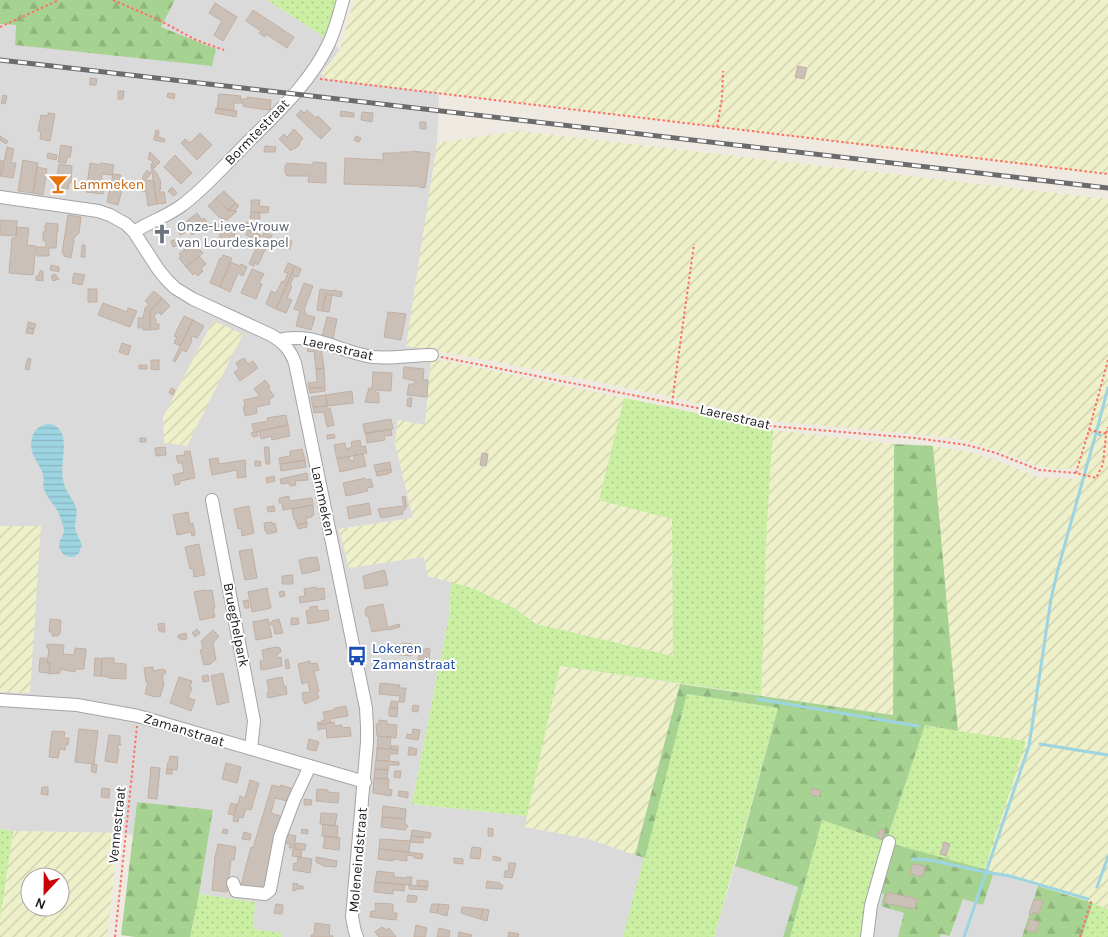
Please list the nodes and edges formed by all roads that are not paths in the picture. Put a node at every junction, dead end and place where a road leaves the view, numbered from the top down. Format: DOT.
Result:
graph roads {
  1 [pos="343,0"];
  2 [pos="0,197"];
  3 [pos="134,232"];
  4 [pos="279,340"];
  5 [pos="432,355"];
  6 [pos="212,500"];
  7 [pos="0,700"];
  8 [pos="251,749"];
  9 [pos="310,766"];
  10 [pos="364,782"];
  11 [pos="889,842"];
  12 [pos="233,884"];
  13 [pos="358,937"];
  14 [pos="867,937"];
  1 -- 3 [label="street, Bormtestraat"];
  2 -- 3 [label="street, Lammeken"];
  3 -- 4 [label="street, Lammeken"];
  4 -- 5 [label="street, Laerestraat"];
  4 -- 10 [label="street, Lammeken"];
  6 -- 8 [label="street, Brueghelpark"];
  7 -- 8 [label="street, Zamanstraat"];
  8 -- 9 [label="street, Zamanstraat"];
  9 -- 10 [label="street, Zamanstraat"];
  9 -- 12 [label="street"];
  10 -- 13 [label="street, Moleneindstraat"];
  11 -- 14 [label="street"];
}
